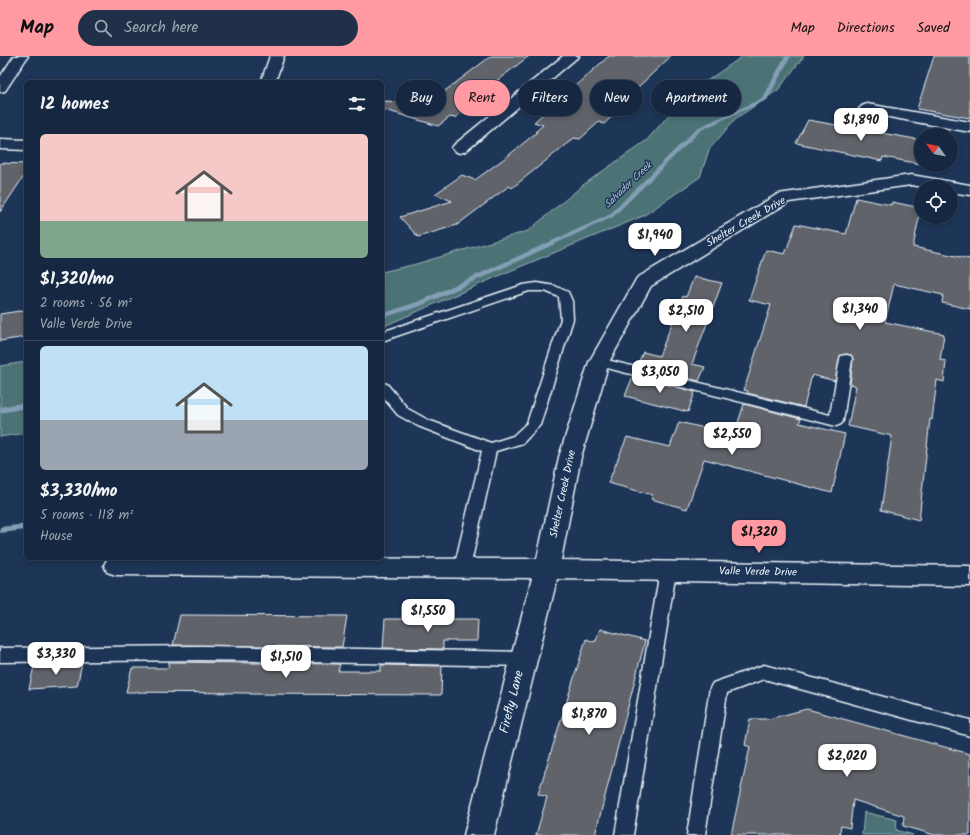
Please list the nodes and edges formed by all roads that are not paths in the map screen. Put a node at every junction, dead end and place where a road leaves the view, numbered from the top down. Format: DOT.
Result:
graph roads {
  1 [pos="21,56"];
  2 [pos="277,56"];
  3 [pos="572,56"];
  4 [pos="269,80"];
  5 [pos="0,88"];
  6 [pos="867,109"];
  7 [pos="970,128"];
  8 [pos="0,144"];
  9 [pos="24,145"];
  10 [pos="460,148"];
  11 [pos="970,190"];
  12 [pos="384,336"];
  13 [pos="846,359"];
  14 [pos="599,362"];
  15 [pos="384,389"];
  16 [pos="490,448"];
  17 [pos="189,562"];
  18 [pos="116,565"];
  19 [pos="462,568"];
  20 [pos="547,569"];
  21 [pos="668,571"];
  22 [pos="970,576"];
  23 [pos="0,655"];
  24 [pos="523,659"];
  25 [pos="970,728"];
  26 [pos="479,835"];
  27 [pos="624,835"];
  28 [pos="696,835"];
  1 -- 5 [label="street"];
  2 -- 4 [label="street"];
  3 -- 10 [label="street"];
  6 -- 7 [label="street"];
  8 -- 9 [label="street"];
  11 -- 14 [label="street, Shelter Creek Drive"];
  12 -- 16 [label="lane"];
  13 -- 14 [label="lane"];
  14 -- 20 [label="street, Shelter Creek Drive"];
  15 -- 16 [label="lane"];
  16 -- 19 [label="lane"];
  17 -- 18 [label="street, Valle Verde Drive"];
  17 -- 19 [label="street, Valle Verde Drive"];
  19 -- 20 [label="street, Valle Verde Drive"];
  20 -- 21 [label="street, Valle Verde Drive"];
  20 -- 24 [label="street, Firefly Lane"];
  21 -- 22 [label="street, Valle Verde Drive"];
  21 -- 27 [label="lane"];
  23 -- 24 [label="lane"];
  24 -- 26 [label="street, Firefly Lane"];
  25 -- 28 [label="lane"];
}
